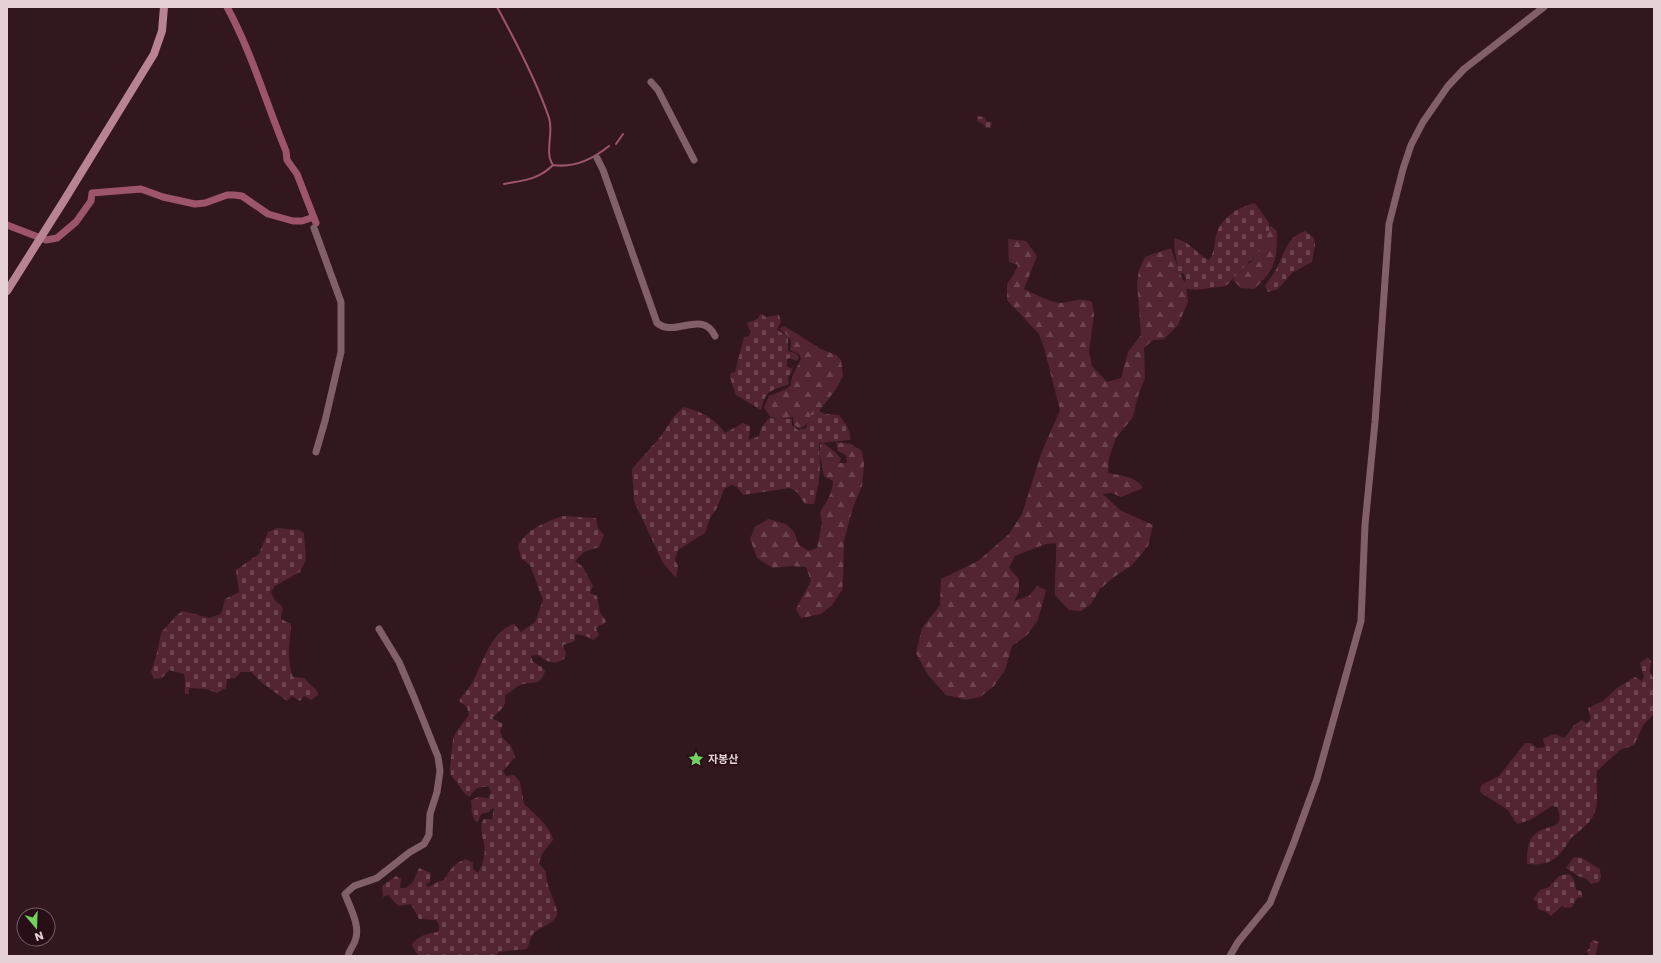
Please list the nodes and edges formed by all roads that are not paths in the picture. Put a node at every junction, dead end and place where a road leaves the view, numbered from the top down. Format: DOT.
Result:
graph roads {
  1 [pos="164,7"];
  2 [pos="1544,7"];
  3 [pos="651,82"];
  4 [pos="597,158"];
  5 [pos="694,160"];
  6 [pos="314,228"];
  7 [pos="7,291"];
  8 [pos="715,336"];
  9 [pos="316,452"];
  10 [pos="379,629"];
  11 [pos="348,956"];
  12 [pos="1230,956"];
  1 -- 7 [label="main road"];
  2 -- 12 [label="street"];
  3 -- 5 [label="street"];
  4 -- 8 [label="street"];
  6 -- 9 [label="street"];
  10 -- 11 [label="street"];
}
